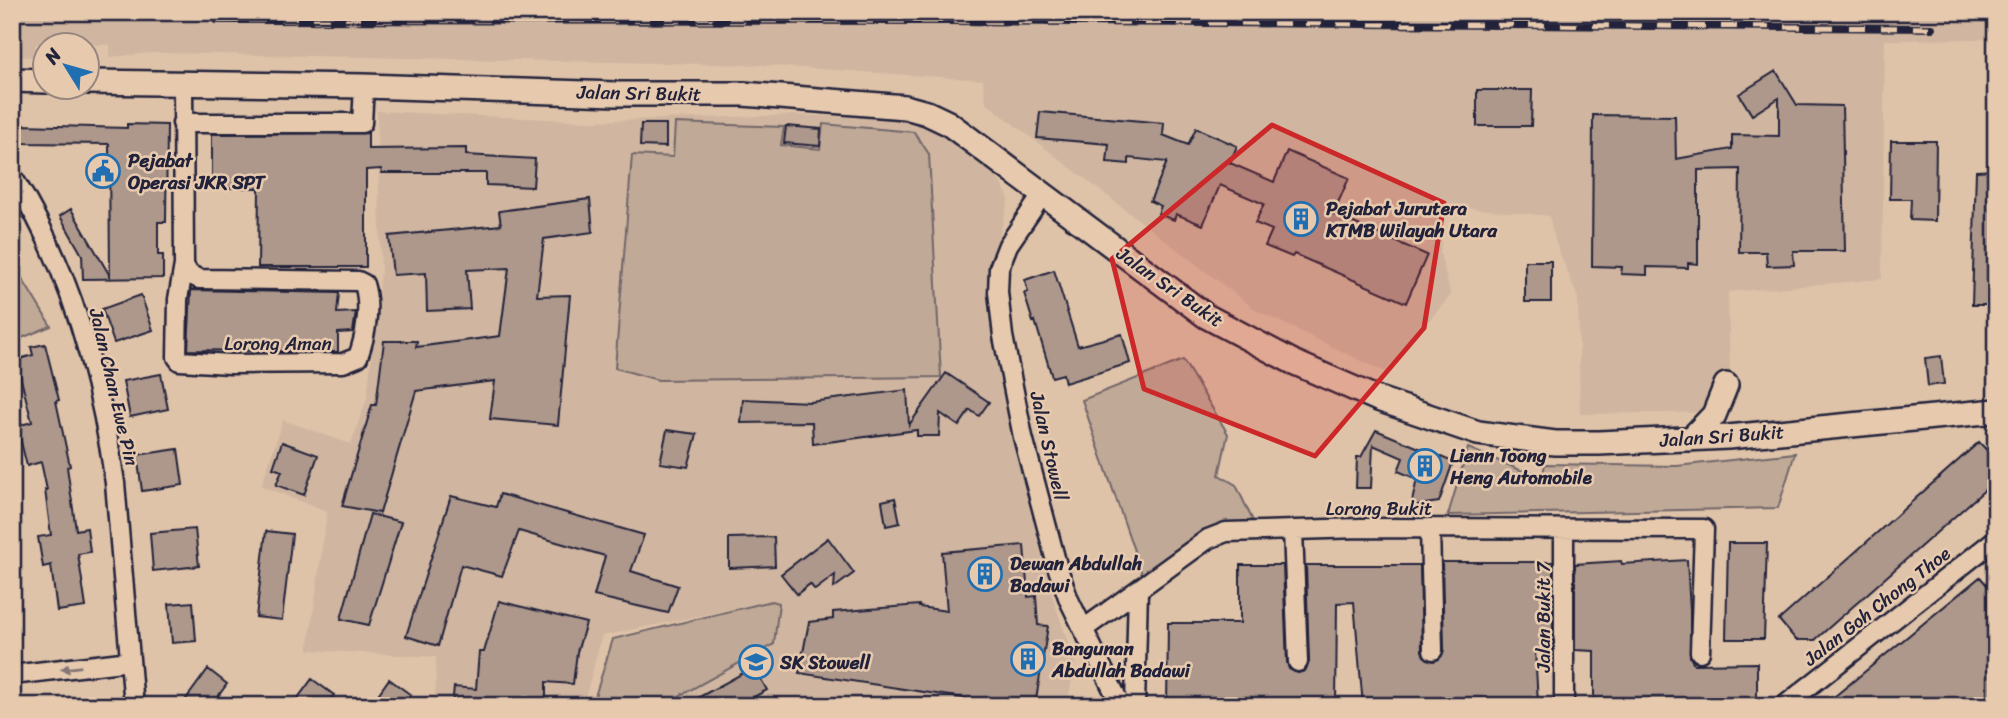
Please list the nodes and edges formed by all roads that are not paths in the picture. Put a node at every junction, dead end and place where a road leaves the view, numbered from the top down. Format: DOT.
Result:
graph roads {
  1 [pos="12,80"];
  2 [pos="32,81"];
  3 [pos="102,82"];
  4 [pos="183,84"];
  5 [pos="364,86"];
  6 [pos="182,123"];
  7 [pos="12,176"];
  8 [pos="1043,194"];
  9 [pos="184,265"];
  10 [pos="1726,385"];
  11 [pos="1996,411"];
  12 [pos="1691,439"];
  13 [pos="1430,528"];
  14 [pos="1564,529"];
  15 [pos="1293,530"];
  16 [pos="1996,539"];
  17 [pos="1138,590"];
  18 [pos="1085,628"];
  19 [pos="1433,650"];
  20 [pos="1700,652"];
  21 [pos="130,661"];
  22 [pos="1298,663"];
  23 [pos="12,675"];
  24 [pos="134,706"];
  25 [pos="1121,706"];
  26 [pos="1135,706"];
  27 [pos="1564,706"];
  28 [pos="1784,706"];
  1 -- 2 [label="street"];
  3 -- 4 [label="street, Jalan Sri Bukit"];
  4 -- 5 [label="street, Jalan Sri Bukit"];
  4 -- 6 [label="street"];
  5 -- 6 [label="street"];
  5 -- 8 [label="street, Jalan Sri Bukit"];
  6 -- 9 [label="street"];
  7 -- 21 [label="street, Jalan Chan Ewe Pin"];
  8 -- 12 [label="street, Jalan Sri Bukit"];
  8 -- 18 [label="street, Jalan Stowell"];
  9 -- 9 [label="street, Lorong Aman"];
  10 -- 12 [label="street"];
  11 -- 12 [label="street, Jalan Sri Bukit"];
  13 -- 14 [label="street, Lorong Bukit"];
  13 -- 15 [label="street, Lorong Bukit"];
  13 -- 19 [label="street"];
  14 -- 20 [label="street, Lorong Bukit"];
  14 -- 27 [label="street, Jalan Bukit 7"];
  15 -- 17 [label="street, Lorong Bukit"];
  15 -- 22 [label="street"];
  16 -- 28 [label="street, Jalan Goh Chong Thoe"];
  17 -- 18 [label="street, Lorong Bukit"];
  17 -- 26 [label="street"];
  18 -- 25 [label="street, Jalan Stowell"];
  21 -- 23 [label="street, one-way"];
  21 -- 24 [label="street, Jalan Chan Ewe Pin"];
}
